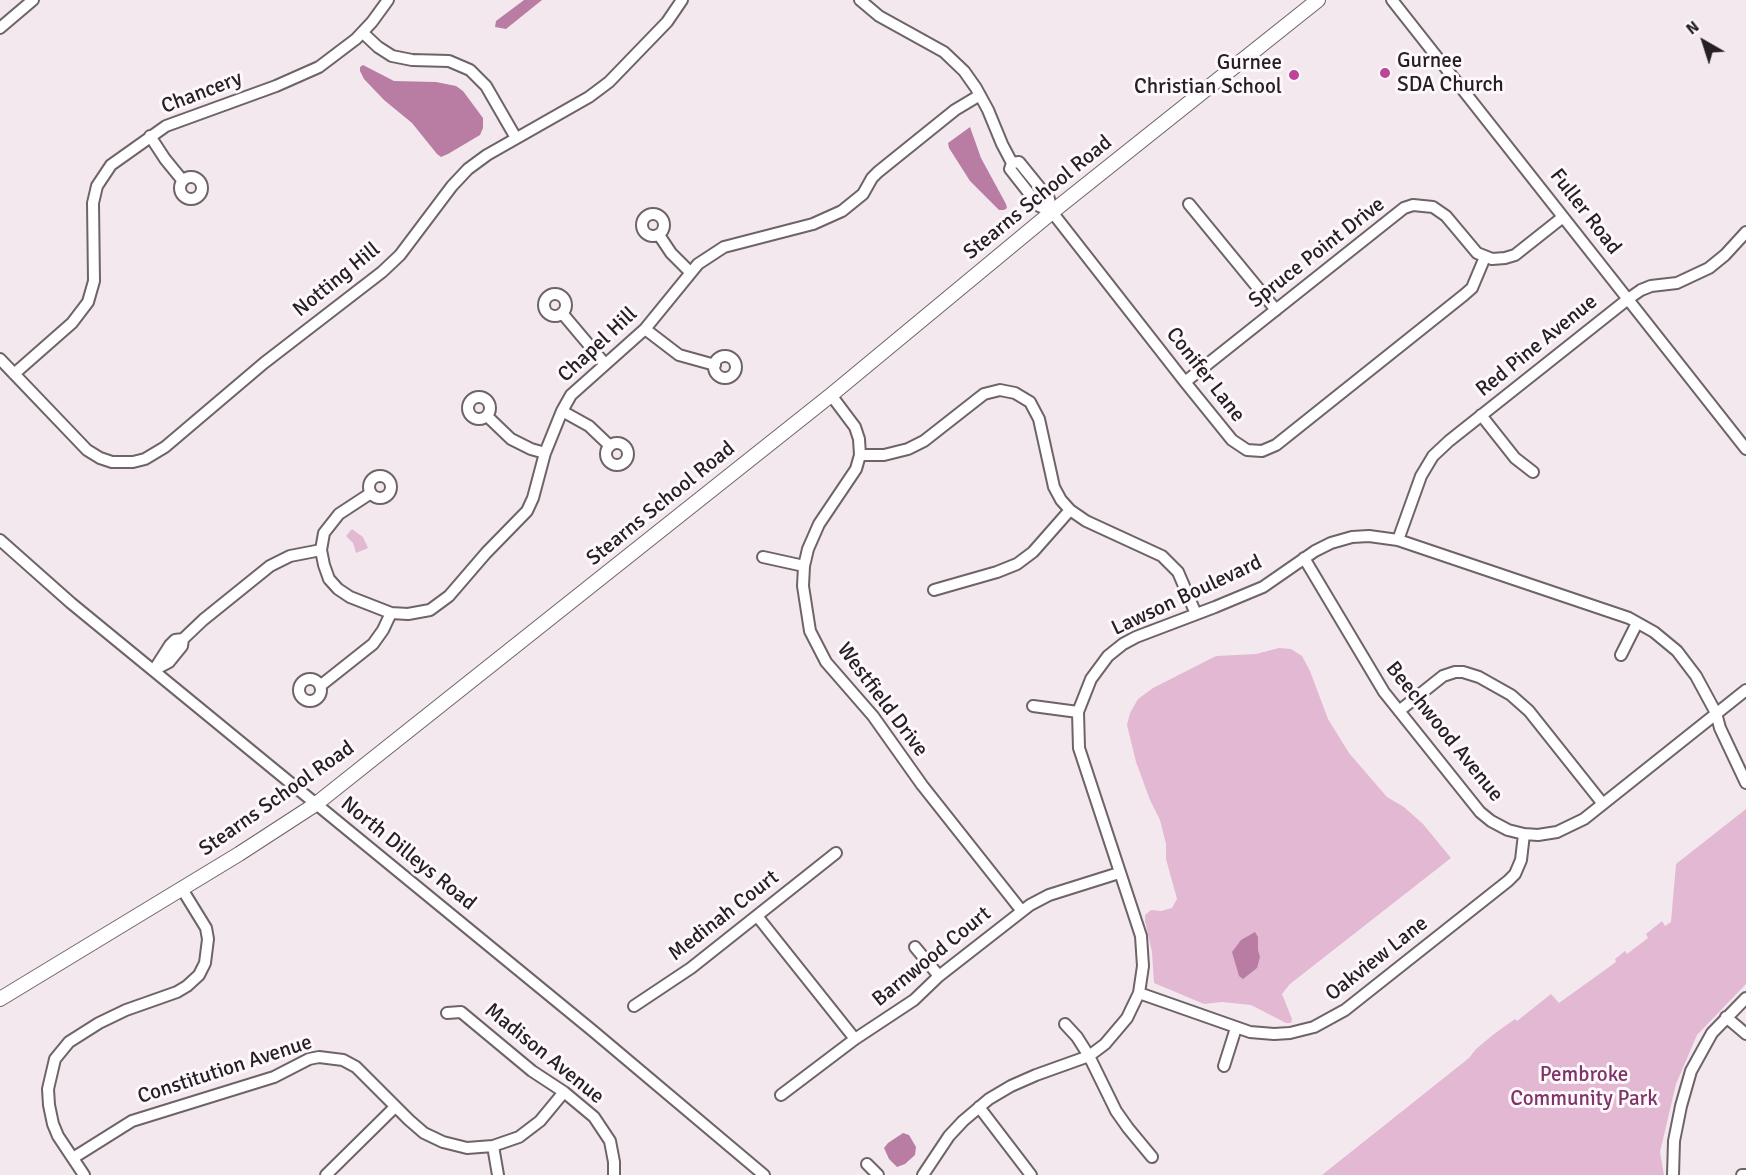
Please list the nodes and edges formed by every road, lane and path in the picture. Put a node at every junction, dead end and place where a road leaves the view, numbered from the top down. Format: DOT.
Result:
graph roads {
  1 [pos="33,0"];
  2 [pos="388,0"];
  3 [pos="682,0"];
  4 [pos="860,0"];
  5 [pos="1318,0"];
  6 [pos="1392,0"];
  7 [pos="0,28"];
  8 [pos="363,33"];
  9 [pos="980,95"];
  10 [pos="150,136"];
  11 [pos="516,138"];
  12 [pos="183,181"];
  13 [pos="1189,204"];
  14 [pos="1052,212"];
  15 [pos="1563,217"];
  16 [pos="1746,232"];
  17 [pos="659,235"];
  18 [pos="1485,257"];
  19 [pos="690,272"];
  20 [pos="1628,299"];
  21 [pos="1276,310"];
  22 [pos="562,313"];
  23 [pos="645,330"];
  24 [pos="0,359"];
  25 [pos="605,364"];
  26 [pos="715,365"];
  27 [pos="14,374"];
  28 [pos="1185,382"];
  29 [pos="831,395"];
  30 [pos="562,411"];
  31 [pos="487,416"];
  32 [pos="1481,416"];
  33 [pos="610,446"];
  34 [pos="1746,449"];
  35 [pos="544,453"];
  36 [pos="860,455"];
  37 [pos="1533,472"];
  38 [pos="371,493"];
  39 [pos="1070,510"];
  40 [pos="0,540"];
  41 [pos="1398,540"];
  42 [pos="321,550"];
  43 [pos="763,557"];
  44 [pos="1304,558"];
  45 [pos="804,566"];
  46 [pos="934,590"];
  47 [pos="391,613"];
  48 [pos="1196,614"];
  49 [pos="1637,623"];
  50 [pos="1621,655"];
  51 [pos="154,670"];
  52 [pos="320,686"];
  53 [pos="1746,690"];
  54 [pos="1033,706"];
  55 [pos="1399,711"];
  56 [pos="1078,712"];
  57 [pos="1716,713"];
  58 [pos="1746,783"];
  59 [pos="316,804"];
  60 [pos="1603,804"];
  61 [pos="1524,834"];
  62 [pos="836,853"];
  63 [pos="1119,873"];
  64 [pos="182,889"];
  65 [pos="1021,910"];
  66 [pos="757,916"];
  67 [pos="915,947"];
  68 [pos="939,976"];
  69 [pos="1139,993"];
  70 [pos="1746,998"];
  71 [pos="0,999"];
  72 [pos="634,1006"];
  73 [pos="447,1013"];
  74 [pos="1726,1017"];
  75 [pos="1065,1024"];
  76 [pos="1236,1028"];
  77 [pos="1746,1034"];
  78 [pos="855,1039"];
  79 [pos="1089,1056"];
  80 [pos="1224,1066"];
  81 [pos="564,1092"];
  82 [pos="781,1095"];
  83 [pos="396,1107"];
  84 [pos="979,1107"];
  85 [pos="493,1146"];
  86 [pos="1152,1157"];
  87 [pos="73,1158"];
  88 [pos="867,1164"];
  89 [pos="84,1175"];
  90 [pos="326,1175"];
  91 [pos="498,1175"];
  92 [pos="614,1175"];
  93 [pos="764,1175"];
  94 [pos="878,1175"];
  95 [pos="923,1175"];
  96 [pos="1031,1175"];
  97 [pos="1673,1175"];
  1 -- 7 [label="street"];
  2 -- 8 [label="street, Chancery"];
  3 -- 11 [label="street, Notting Hill"];
  4 -- 9 [label="street"];
  5 -- 14 [label="main road, Stearns School Road"];
  6 -- 15 [label="street, Fuller Road"];
  8 -- 10 [label="street, Chancery"];
  8 -- 11 [label="street"];
  9 -- 14 [label="street"];
  9 -- 19 [label="street, Chapel Hill"];
  10 -- 12 [label="street"];
  10 -- 27 [label="street, Chancery"];
  11 -- 27 [label="street, Notting Hill"];
  13 -- 21 [label="street"];
  14 -- 28 [label="street, Conifer Lane"];
  14 -- 29 [label="main road, Stearns School Road"];
  15 -- 18 [label="street"];
  15 -- 20 [label="street, Fuller Road"];
  16 -- 20 [label="street, Red Pine Avenue"];
  17 -- 19 [label="street"];
  18 -- 21 [label="street, Spruce Point Drive"];
  18 -- 28 [label="street, Conifer Lane"];
  19 -- 23 [label="street, Chapel Hill"];
  20 -- 32 [label="street, Red Pine Avenue"];
  20 -- 34 [label="street, Fuller Road"];
  21 -- 28 [label="street, Spruce Point Drive"];
  22 -- 25 [label="street"];
  23 -- 25 [label="street, Chapel Hill"];
  23 -- 26 [label="street"];
  24 -- 27 [label="street, Notting Hill"];
  25 -- 30 [label="street, Chapel Hill"];
  29 -- 36 [label="street"];
  29 -- 59 [label="main road, Stearns School Road"];
  30 -- 33 [label="street"];
  30 -- 35 [label="street, Chapel Hill"];
  31 -- 35 [label="street"];
  32 -- 37 [label="street"];
  32 -- 41 [label="street, Red Pine Avenue"];
  35 -- 47 [label="street, Chapel Hill"];
  36 -- 39 [label="street"];
  36 -- 45 [label="street, Westfield Drive"];
  38 -- 42 [label="street"];
  39 -- 46 [label="street"];
  39 -- 48 [label="street"];
  40 -- 51 [label="street, North Dilleys Road"];
  41 -- 44 [label="street, Lawson Boulevard"];
  41 -- 49 [label="street, Lawson Boulevard"];
  42 -- 47 [label="street, Chapel Hill"];
  42 -- 51 [label="street"];
  43 -- 45 [label="street"];
  44 -- 48 [label="street, Lawson Boulevard"];
  44 -- 55 [label="street, Beechwood Avenue"];
  45 -- 65 [label="street, Westfield Drive"];
  47 -- 52 [label="street"];
  48 -- 56 [label="street, Lawson Boulevard"];
  49 -- 50 [label="street"];
  49 -- 57 [label="street, Lawson Boulevard"];
  51 -- 59 [label="street, North Dilleys Road"];
  53 -- 57 [label="street, Beechwood Avenue"];
  54 -- 56 [label="street"];
  55 -- 60 [label="street"];
  55 -- 61 [label="street, Beechwood Avenue"];
  56 -- 63 [label="street, Lawson Boulevard"];
  57 -- 58 [label="street, Lawson Boulevard"];
  57 -- 60 [label="street, Beechwood Avenue"];
  59 -- 64 [label="main road, Stearns School Road"];
  59 -- 93 [label="street, North Dilleys Road"];
  60 -- 61 [label="street, Beechwood Avenue"];
  61 -- 76 [label="street, Oakview Lane"];
  62 -- 66 [label="street, Medinah Court"];
  63 -- 65 [label="street, Barnwood Court"];
  63 -- 69 [label="street, Lawson Boulevard"];
  64 -- 71 [label="main road, Stearns School Road"];
  64 -- 87 [label="street"];
  65 -- 68 [label="street, Barnwood Court"];
  66 -- 72 [label="street, Medinah Court"];
  66 -- 78 [label="street"];
  67 -- 68 [label="street"];
  68 -- 78 [label="street, Barnwood Court"];
  69 -- 76 [label="street, Oakview Lane"];
  69 -- 79 [label="street, Lawson Boulevard"];
  70 -- 74 [label="street"];
  73 -- 81 [label="street, Madison Avenue"];
  74 -- 77 [label="street"];
  74 -- 97 [label="street"];
  75 -- 79 [label="street"];
  76 -- 80 [label="street"];
  78 -- 82 [label="street, Barnwood Court"];
  79 -- 84 [label="street, Lawson Boulevard"];
  79 -- 86 [label="street"];
  81 -- 85 [label="street, Constitution Avenue"];
  81 -- 92 [label="street, Madison Avenue"];
  83 -- 85 [label="street, Constitution Avenue"];
  83 -- 87 [label="street, Constitution Avenue"];
  83 -- 90 [label="street"];
  84 -- 95 [label="street, Lawson Boulevard"];
  84 -- 96 [label="street"];
  85 -- 91 [label="street"];
  87 -- 89 [label="street"];
  88 -- 94 [label="street"];
}
